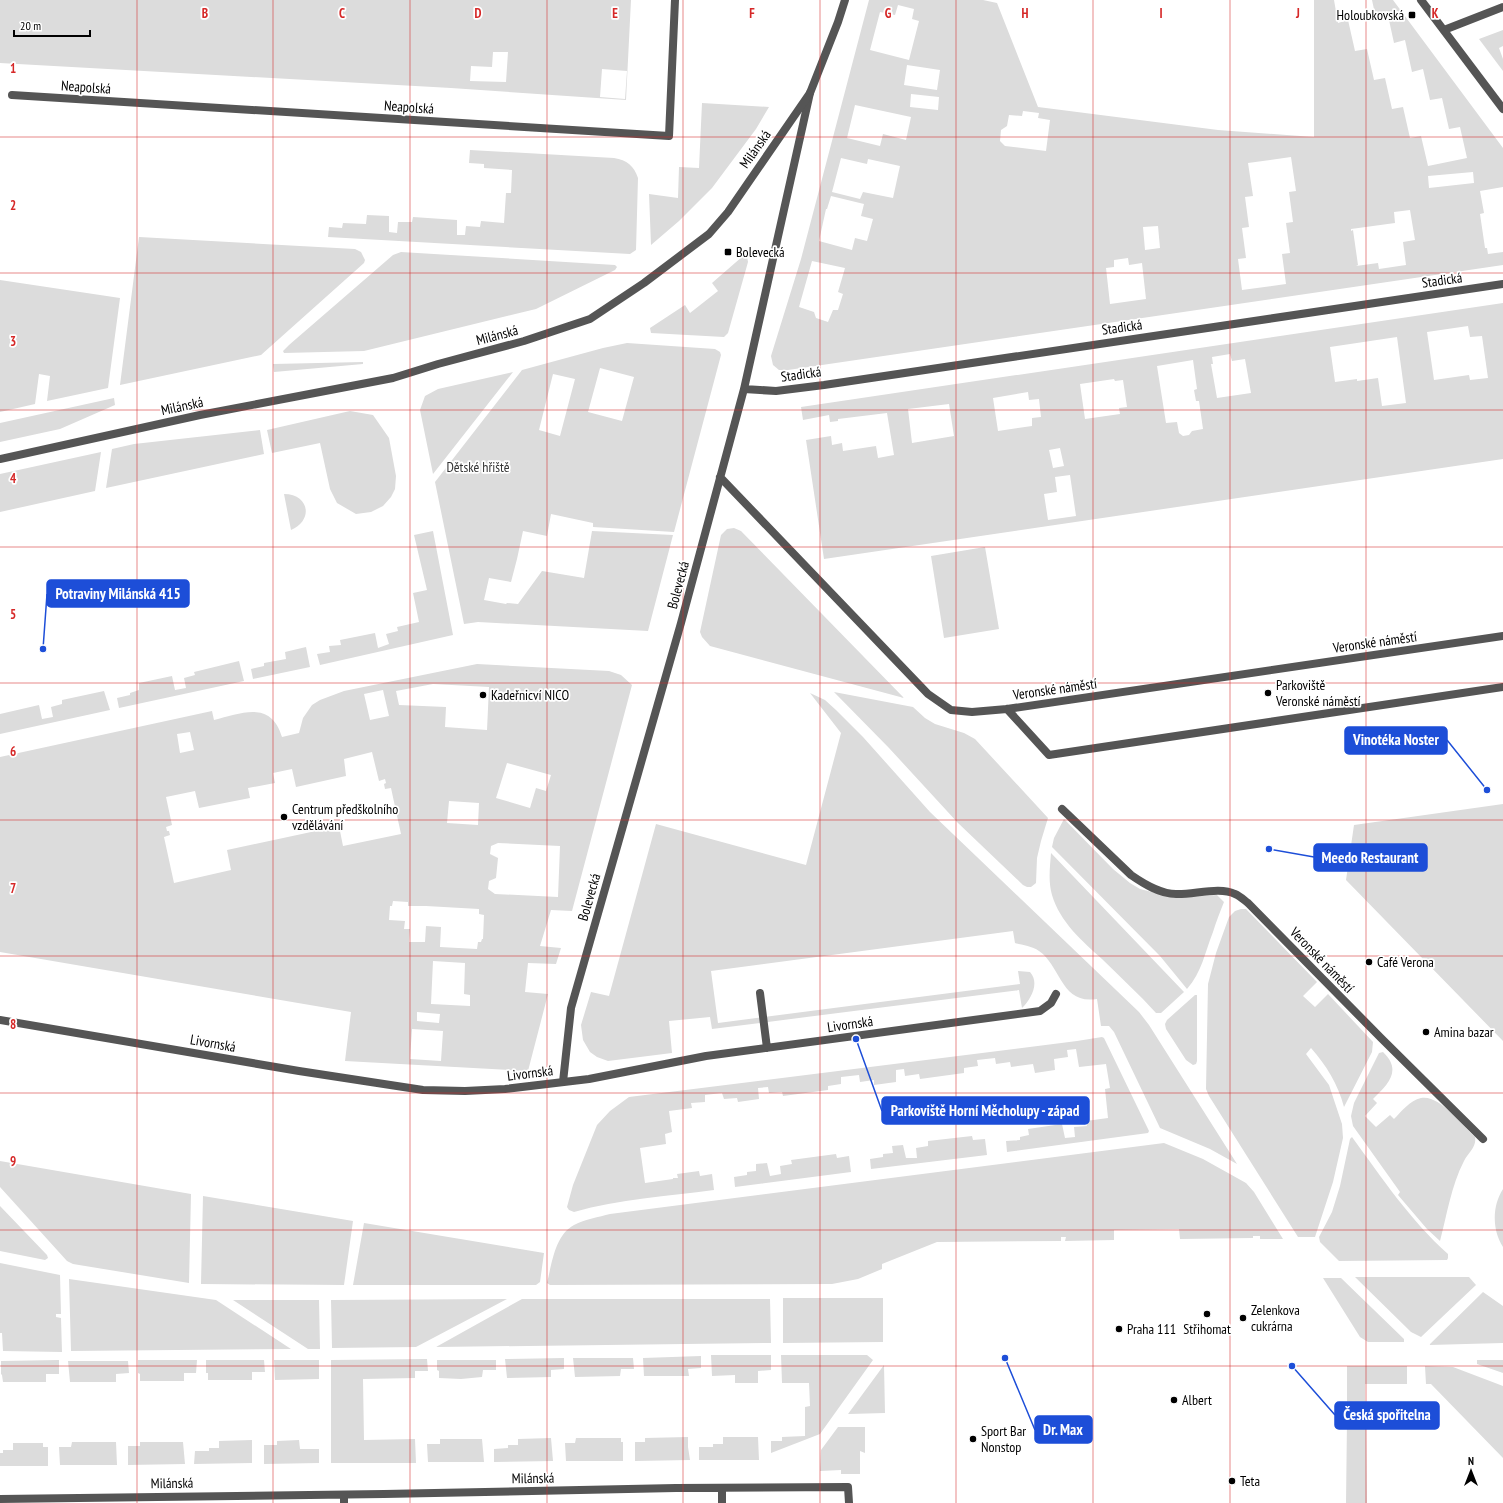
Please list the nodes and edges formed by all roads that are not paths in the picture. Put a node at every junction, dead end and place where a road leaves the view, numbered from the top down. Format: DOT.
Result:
graph roads {
  1 [pos="675,0"];
  2 [pos="844,0"];
  3 [pos="1421,0"];
  4 [pos="1503,8"];
  5 [pos="1444,30"];
  6 [pos="810,93"];
  7 [pos="12,95"];
  8 [pos="1503,109"];
  9 [pos="1503,284"];
  10 [pos="744,389"];
  11 [pos="0,459"];
  12 [pos="720,478"];
  13 [pos="1503,636"];
  14 [pos="1503,687"];
  15 [pos="1007,709"];
  16 [pos="1062,808"];
  17 [pos="760,992"];
  18 [pos="1056,994"];
  19 [pos="0,1020"];
  20 [pos="767,1048"];
  21 [pos="562,1082"];
  22 [pos="1483,1139"];
  23 [pos="722,1488"];
  24 [pos="0,1499"];
  25 [pos="344,1499"];
  26 [pos="722,1503"];
  27 [pos="849,1503"];
  1 -- 7 [label="street, Neapolská"];
  2 -- 6 [label="street, Milánská"];
  3 -- 5 [label="street"];
  4 -- 5 [label="street"];
  5 -- 8 [label="street"];
  6 -- 10 [label="street, Bolevecká"];
  6 -- 11 [label="street, Milánská"];
  9 -- 10 [label="street, Stadická"];
  10 -- 12 [label="street, Bolevecká"];
  12 -- 15 [label="street"];
  12 -- 21 [label="street, Bolevecká"];
  13 -- 15 [label="street, Veronské náměstí"];
  14 -- 15 [label="street, Veronské náměstí"];
  16 -- 22 [label="street, Veronské náměstí"];
  17 -- 20 [label="street"];
  18 -- 20 [label="street, Livornská"];
  19 -- 21 [label="street, Livornská"];
  20 -- 21 [label="street, Livornská"];
  23 -- 25 [label="street, Milánská"];
  23 -- 26 [label="street"];
  23 -- 27 [label="street, Milánská"];
  24 -- 25 [label="street, Milánská"];
}
